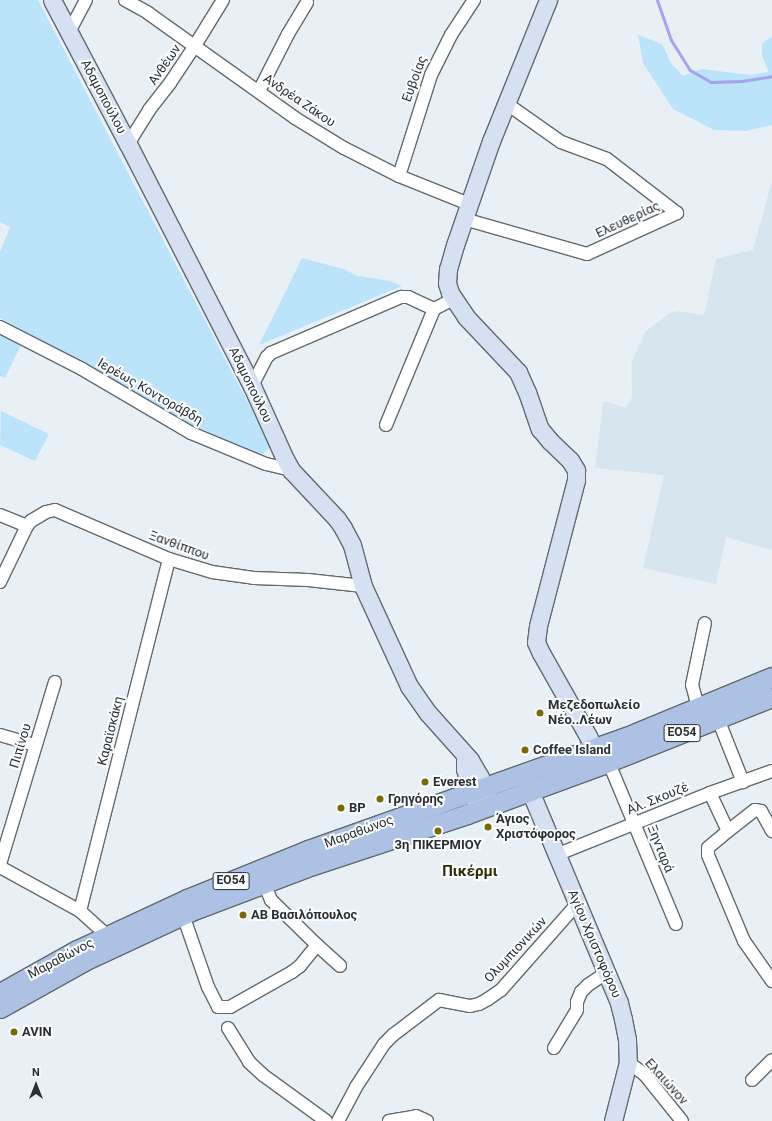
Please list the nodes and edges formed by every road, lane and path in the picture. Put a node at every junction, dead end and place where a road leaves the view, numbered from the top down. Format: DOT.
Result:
graph roads {
  1 [pos="52,0"];
  2 [pos="86,0"];
  3 [pos="125,0"];
  4 [pos="223,0"];
  5 [pos="474,0"];
  6 [pos="548,0"];
  7 [pos="307,2"];
  8 [pos="69,32"];
  9 [pos="194,47"];
  10 [pos="259,90"];
  11 [pos="506,103"];
  12 [pos="128,144"];
  13 [pos="399,176"];
  14 [pos="467,212"];
  15 [pos="454,299"];
  16 [pos="434,309"];
  17 [pos="0,327"];
  18 [pos="252,386"];
  19 [pos="386,425"];
  20 [pos="291,470"];
  21 [pos="0,515"];
  22 [pos="27,526"];
  23 [pos="169,559"];
  24 [pos="0,582"];
  25 [pos="363,586"];
  26 [pos="705,623"];
  27 [pos="772,677"];
  28 [pos="55,682"];
  29 [pos="772,697"];
  30 [pos="698,708"];
  31 [pos="718,719"];
  32 [pos="0,735"];
  33 [pos="36,746"];
  34 [pos="601,755"];
  35 [pos="522,774"];
  36 [pos="771,774"];
  37 [pos="743,782"];
  38 [pos="478,790"];
  39 [pos="529,791"];
  40 [pos="710,793"];
  41 [pos="484,808"];
  42 [pos="634,824"];
  43 [pos="728,831"];
  44 [pos="772,831"];
  45 [pos="556,855"];
  46 [pos="0,864"];
  47 [pos="0,867"];
  48 [pos="264,883"];
  49 [pos="577,904"];
  50 [pos="80,911"];
  51 [pos="183,915"];
  52 [pos="676,924"];
  53 [pos="107,935"];
  54 [pos="317,945"];
  55 [pos="340,966"];
  56 [pos="606,973"];
  57 [pos="772,981"];
  58 [pos="0,993"];
  59 [pos="0,1008"];
  60 [pos="228,1028"];
  61 [pos="554,1048"];
  62 [pos="772,1060"];
  63 [pos="628,1062"];
  64 [pos="752,1080"];
  65 [pos="326,1121"];
  66 [pos="339,1121"];
  67 [pos="389,1121"];
  68 [pos="427,1121"];
  69 [pos="613,1121"];
  70 [pos="682,1121"];
  1 -- 8 [label="street, Αδαμοπούλου"];
  2 -- 8 [label="street"];
  3 -- 9 [label="street, Ανδρέα Ζάκου"];
  4 -- 9 [label="street, Ανθέων"];
  5 -- 13 [label="street, Ευβοίας"];
  6 -- 11 [label="street"];
  7 -- 10 [label="street"];
  8 -- 12 [label="street, Αδαμοπούλου"];
  9 -- 10 [label="street, Ανδρέα Ζάκου"];
  9 -- 12 [label="street, Ανθέων"];
  10 -- 13 [label="street, Ανδρέα Ζάκου"];
  11 -- 14 [label="street"];
  11 -- 14 [label="street, Ελευθερίας"];
  12 -- 18 [label="street, Αδαμοπούλου"];
  13 -- 14 [label="street, Ανδρέα Ζάκου"];
  14 -- 15 [label="street"];
  15 -- 16 [label="street"];
  15 -- 34 [label="street"];
  16 -- 18 [label="street"];
  16 -- 19 [label="street"];
  17 -- 20 [label="street, Ιερέως Κοντοράβδη"];
  18 -- 20 [label="street, Αδαμοπούλου"];
  20 -- 25 [label="street, Αδαμοπούλου"];
  21 -- 22 [label="street"];
  22 -- 23 [label="street, Ξανθίππου"];
  22 -- 24 [label="street"];
  23 -- 25 [label="street, Ξανθίππου"];
  23 -- 50 [label="street, Καραϊσκάκη"];
  25 -- 38 [label="street, Αδαμοπούλου"];
  26 -- 30 [label="street"];
  27 -- 30 [label="main road, Μαραθώνος / ΕΟ54"];
  28 -- 33 [label="street, Πιπίνου"];
  29 -- 31 [label="main road, Μαραθώνος / ΕΟ54"];
  30 -- 34 [label="main road, Μαραθώνος / ΕΟ54"];
  31 -- 34 [label="main road, Μαραθώνος / ΕΟ54"];
  31 -- 37 [label="street"];
  32 -- 33 [label="street"];
  33 -- 46 [label="street, Πιπίνου"];
  34 -- 35 [label="main road, Μαραθώνος / ΕΟ54"];
  34 -- 39 [label="main road, Μαραθώνος / ΕΟ54"];
  34 -- 42 [label="street, Ξηνταρά"];
  35 -- 38 [label="main road, Μαραθώνος / ΕΟ54"];
  35 -- 39 [label="street, Αγίου Χριστοφόρου"];
  36 -- 37 [label="street, Αλ. Σκουζέ"];
  37 -- 40 [label="street, Αλ. Σκουζέ"];
  38 -- 41 [label="street, Αδαμοπούλου"];
  38 -- 53 [label="main road, Μαραθώνος / ΕΟ54"];
  39 -- 41 [label="main road, Μαραθώνος / ΕΟ54"];
  39 -- 45 [label="street, Αγίου Χριστοφόρου"];
  40 -- 42 [label="street, Αλ. Σκουζέ"];
  40 -- 43 [label="street"];
  41 -- 48 [label="main road, Μαραθώνος / ΕΟ54"];
  42 -- 45 [label="street, Αλ. Σκουζέ"];
  42 -- 52 [label="street, Ξηνταρά"];
  43 -- 44 [label="street"];
  43 -- 57 [label="street"];
  45 -- 49 [label="street, Αγίου Χριστοφόρου"];
  47 -- 50 [label="street"];
  48 -- 51 [label="main road, Μαραθώνος / ΕΟ54"];
  48 -- 54 [label="street"];
  49 -- 56 [label="street, Αγίου Χριστοφόρου"];
  49 -- 66 [label="street, Ολυμπιονικών"];
  50 -- 53 [label="street"];
  51 -- 54 [label="street"];
  51 -- 59 [label="main road, Μαραθώνος / ΕΟ54"];
  53 -- 58 [label="main road, Μαραθώνος / ΕΟ54"];
  54 -- 55 [label="street"];
  56 -- 61 [label="street"];
  56 -- 63 [label="street, Αγίου Χριστοφόρου"];
  60 -- 65 [label="street"];
  62 -- 64 [label="street"];
  63 -- 69 [label="street, Αγίου Χριστοφόρου"];
  63 -- 70 [label="street, Ελαιώνον"];
  67 -- 68 [label="street"];
}
